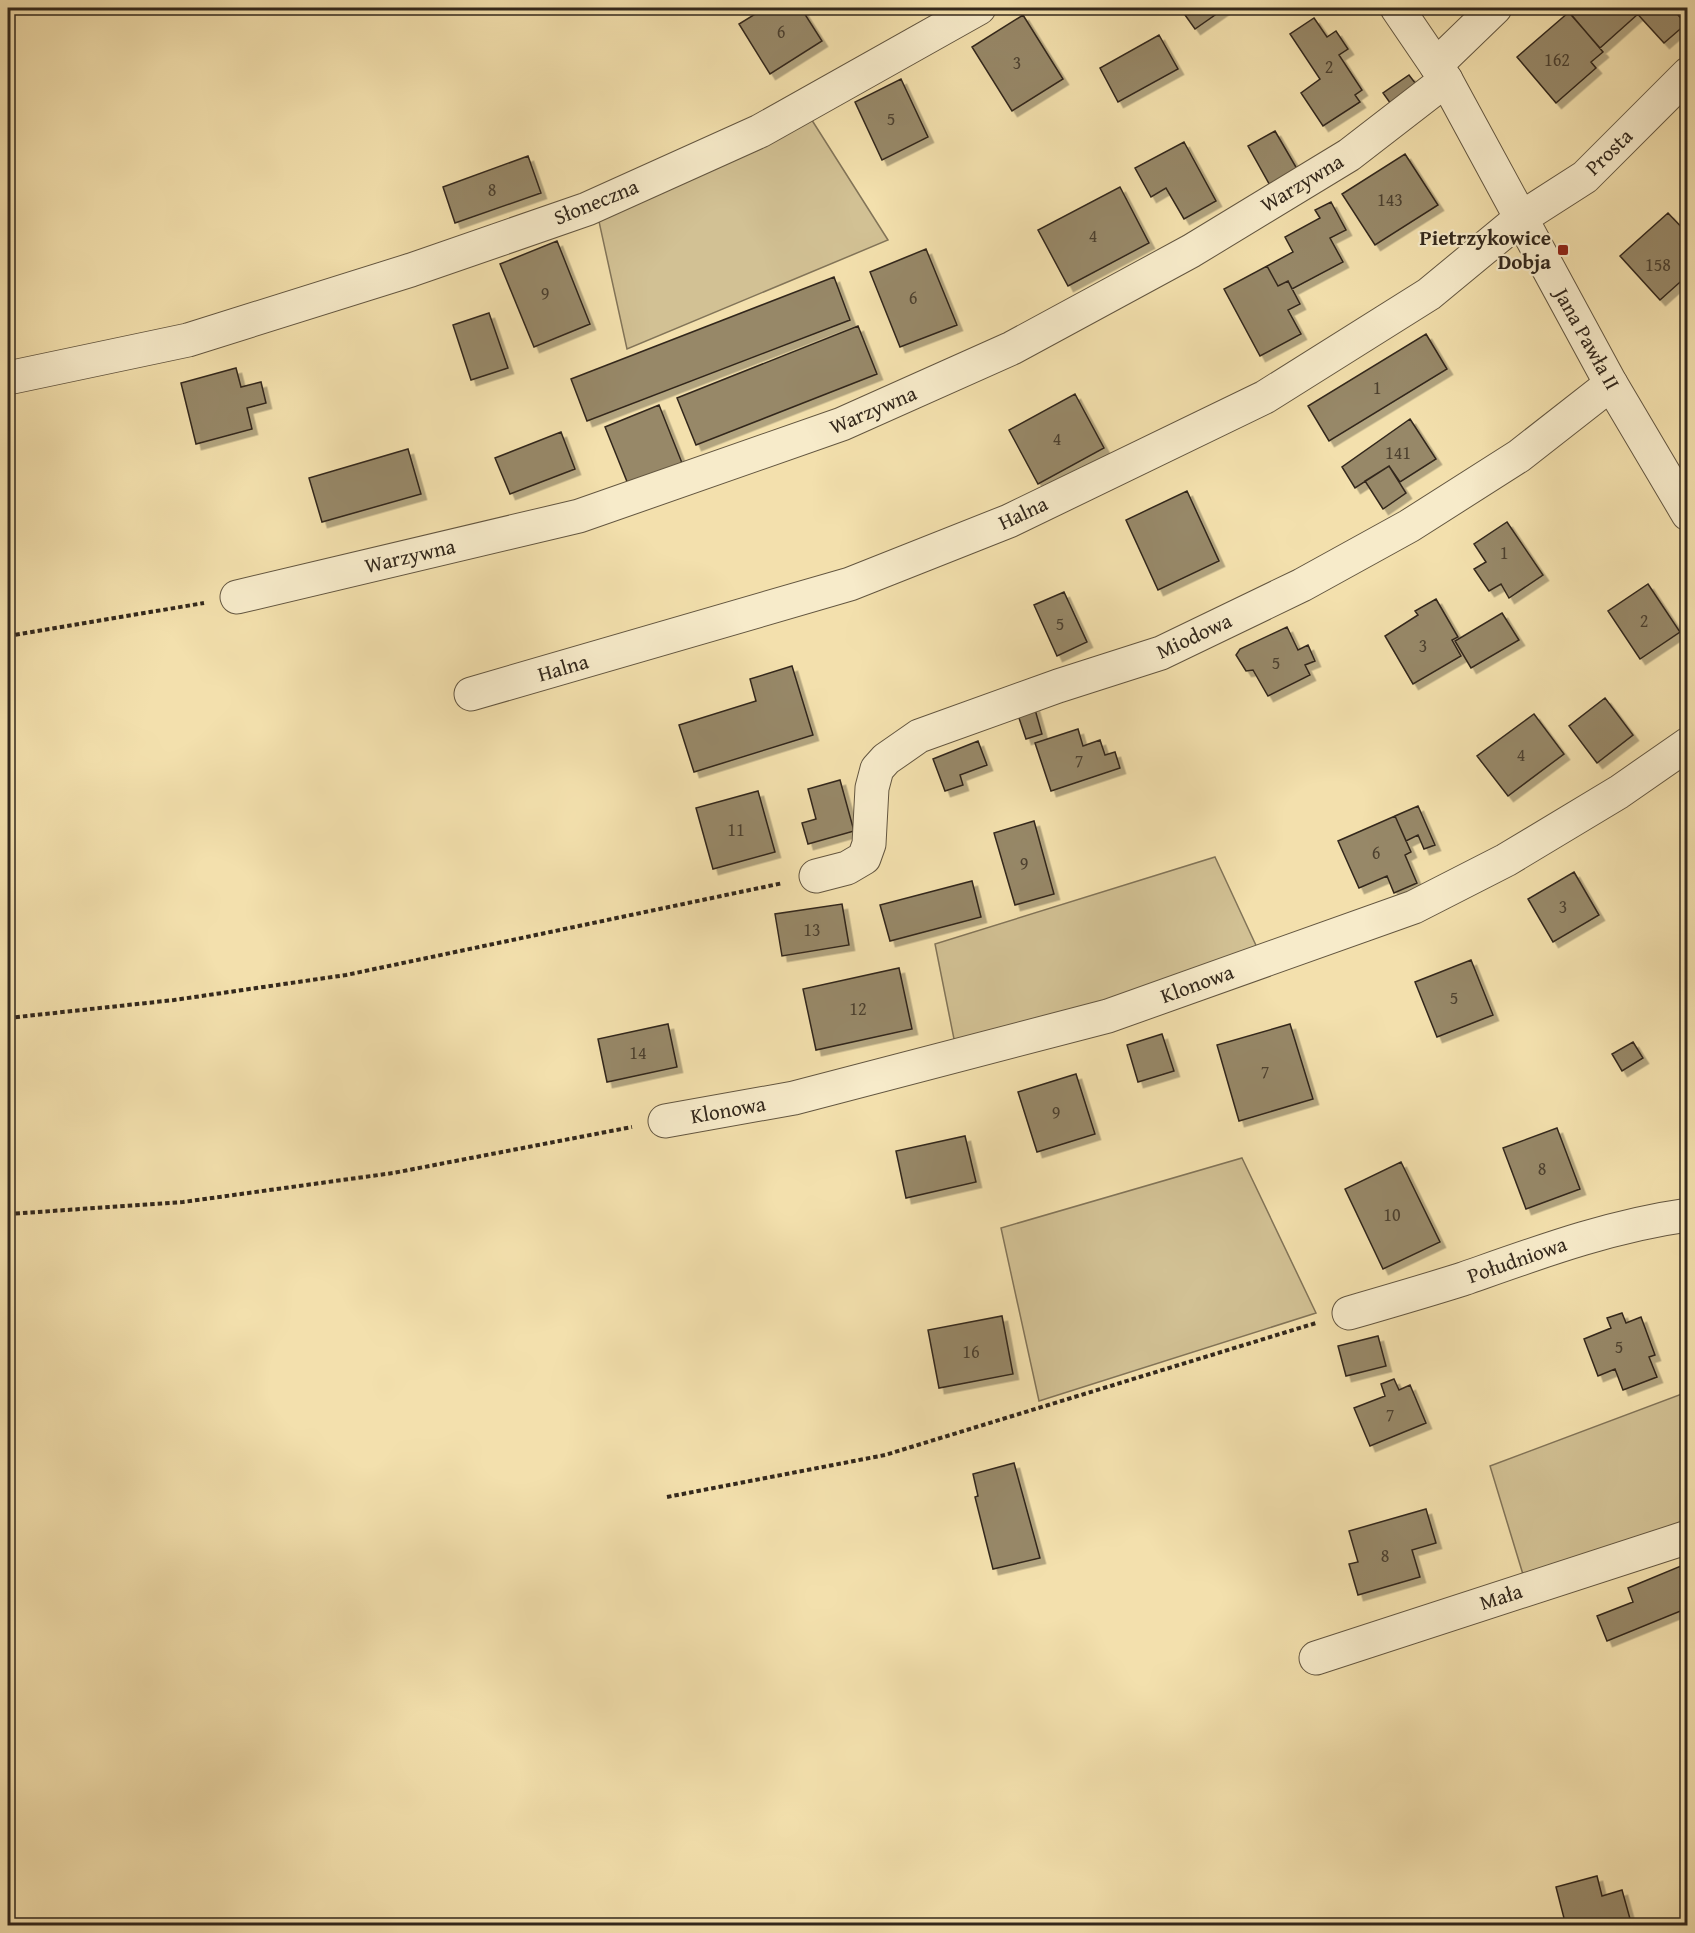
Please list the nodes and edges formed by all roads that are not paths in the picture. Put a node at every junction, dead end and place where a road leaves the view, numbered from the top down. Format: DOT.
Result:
graph roads {
  1 [pos="979,8"];
  2 [pos="1397,8"];
  3 [pos="1495,8"];
  4 [pos="1441,73"];
  5 [pos="1688,74"];
  6 [pos="1521,218"];
  7 [pos="8,378"];
  8 [pos="1611,384"];
  9 [pos="1688,514"];
  10 [pos="237,597"];
  11 [pos="471,694"];
  12 [pos="1688,744"];
  13 [pos="816,876"];
  14 [pos="665,1121"];
  15 [pos="1688,1215"];
  16 [pos="1349,1313"];
  17 [pos="1688,1537"];
  18 [pos="1316,1658"];
  1 -- 7 [label="street, Słoneczna"];
  2 -- 4 [label="street, Jana Pawła II"];
  3 -- 4 [label="street, Warzywna"];
  4 -- 6 [label="street, Jana Pawła II"];
  4 -- 10 [label="street, Warzywna"];
  5 -- 6 [label="street, Prosta"];
  6 -- 8 [label="street, Jana Pawła II"];
  6 -- 11 [label="street, Halna"];
  8 -- 9 [label="street, Jana Pawła II"];
  8 -- 13 [label="street, Miodowa"];
  12 -- 14 [label="street, Klonowa"];
  15 -- 16 [label="street, Południowa"];
  17 -- 18 [label="street, Mała"];
}
